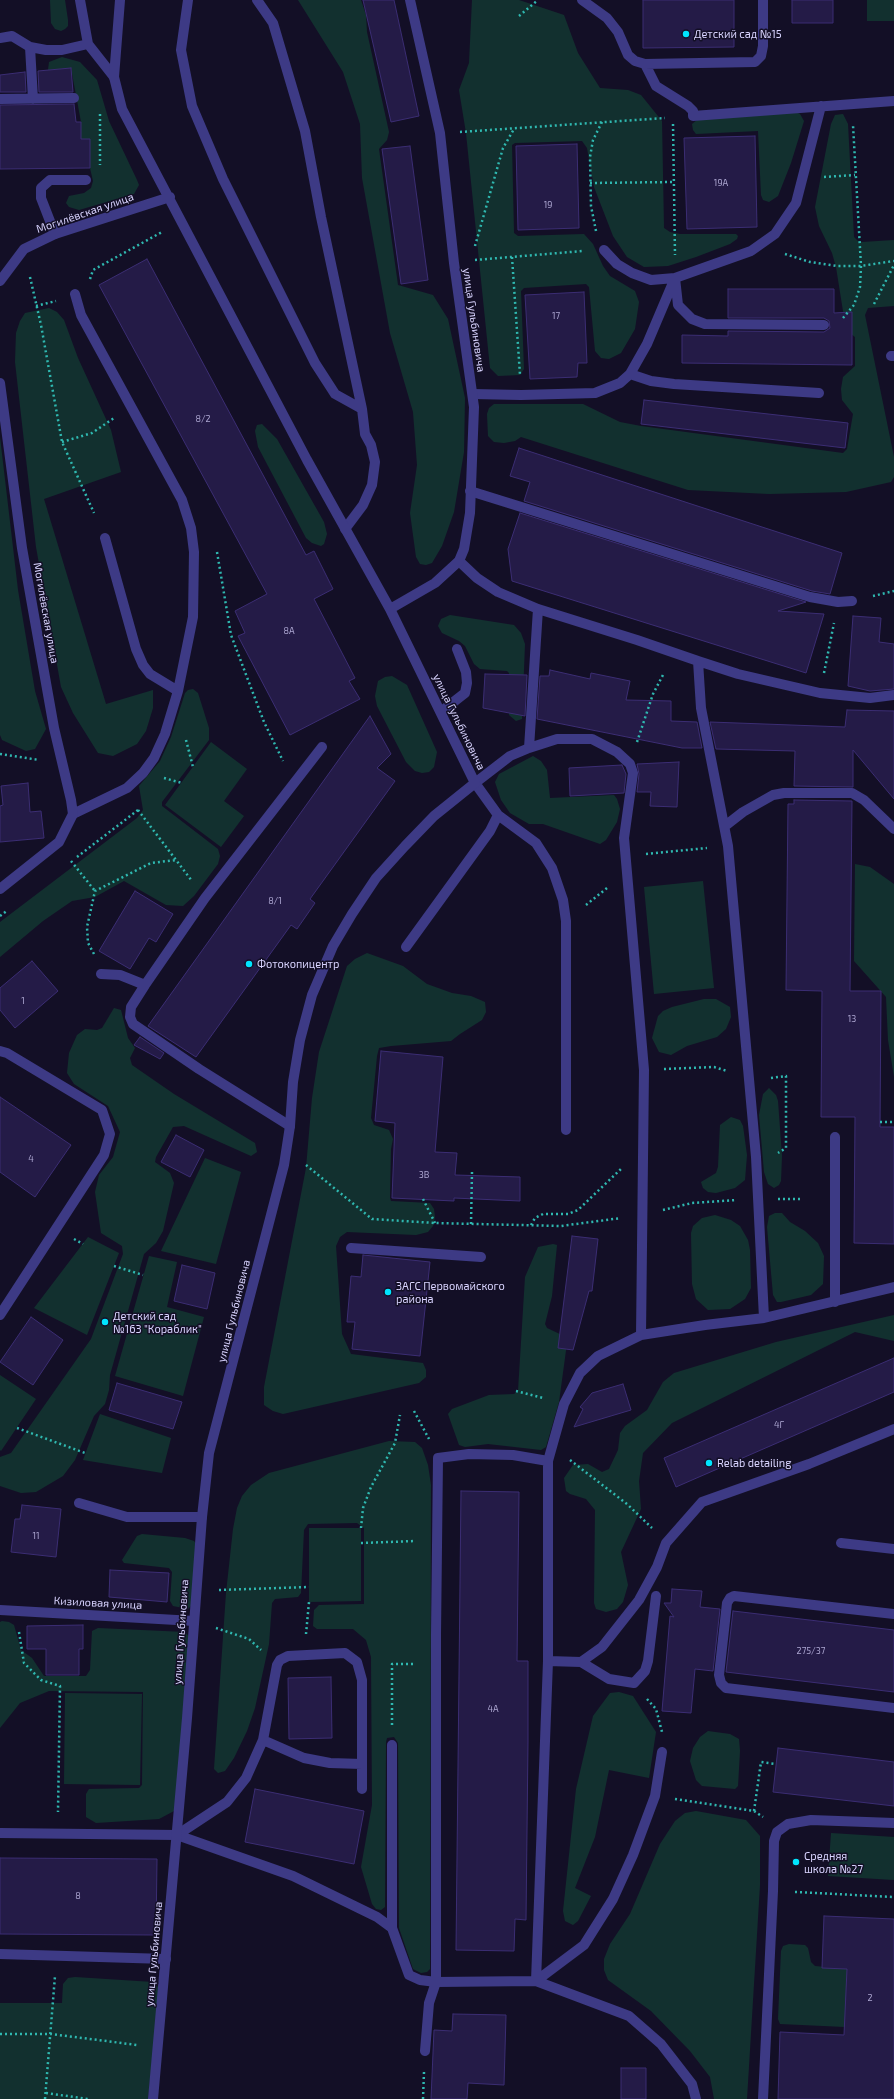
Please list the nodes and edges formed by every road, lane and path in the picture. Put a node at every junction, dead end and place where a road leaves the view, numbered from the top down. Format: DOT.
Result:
graph roads {
  1 [pos="80,0"];
  2 [pos="120,0"];
  3 [pos="188,0"];
  4 [pos="257,0"];
  5 [pos="410,0"];
  6 [pos="538,0"];
  7 [pos="582,0"];
  8 [pos="763,0"];
  9 [pos="519,16"];
  10 [pos="0,38"];
  11 [pos="88,44"];
  12 [pos="30,47"];
  13 [pos="645,64"];
  14 [pos="114,77"];
  15 [pos="74,98"];
  16 [pos="33,99"];
  17 [pos="0,100"];
  18 [pos="894,101"];
  19 [pos="852,104"];
  20 [pos="821,106"];
  21 [pos="602,122"];
  22 [pos="514,129"];
  23 [pos="440,133"];
  24 [pos="856,175"];
  25 [pos="827,177"];
  26 [pos="86,180"];
  27 [pos="673,182"];
  28 [pos="590,183"];
  29 [pos="170,197"];
  30 [pos="182,221"];
  31 [pos="55,234"];
  32 [pos="763,243"];
  33 [pos="24,249"];
  34 [pos="604,250"];
  35 [pos="512,257"];
  36 [pos="894,261"];
  37 [pos="894,265"];
  38 [pos="861,266"];
  39 [pos="93,270"];
  40 [pos="675,278"];
  41 [pos="0,281"];
  42 [pos="75,294"];
  43 [pos="52,302"];
  44 [pos="874,304"];
  45 [pos="36,306"];
  46 [pos="824,325"];
  47 [pos="630,374"];
  48 [pos="0,383"];
  49 [pos="819,393"];
  50 [pos="473,394"];
  51 [pos="521,395"];
  52 [pos="362,409"];
  53 [pos="92,433"];
  54 [pos="62,442"];
  55 [pos="470,491"];
  56 [pos="94,513"];
  57 [pos="345,529"];
  58 [pos="105,538"];
  59 [pos="459,560"];
  60 [pos="852,601"];
  61 [pos="838,602"];
  62 [pos="390,609"];
  63 [pos="538,610"];
  64 [pos="231,634"];
  65 [pos="457,649"];
  66 [pos="675,654"];
  67 [pos="698,662"];
  68 [pos="178,691"];
  69 [pos="820,693"];
  70 [pos="894,695"];
  71 [pos="442,711"];
  72 [pos="322,746"];
  73 [pos="529,748"];
  74 [pos="0,754"];
  75 [pos="62,760"];
  76 [pos="630,764"];
  77 [pos="293,782"];
  78 [pos="475,783"];
  79 [pos="127,788"];
  80 [pos="73,814"];
  81 [pos="498,815"];
  82 [pos="725,826"];
  83 [pos="894,828"];
  84 [pos="728,846"];
  85 [pos="626,857"];
  86 [pos="176,860"];
  87 [pos="71,861"];
  88 [pos="182,868"];
  89 [pos="626,873"];
  90 [pos="0,889"];
  91 [pos="95,891"];
  92 [pos="566,921"];
  93 [pos="406,947"];
  94 [pos="105,974"];
  95 [pos="145,985"];
  96 [pos="0,1051"];
  97 [pos="644,1070"];
  98 [pos="786,1076"];
  99 [pos="749,1084"];
  100 [pos="880,1122"];
  101 [pos="894,1122"];
  102 [pos="290,1126"];
  103 [pos="566,1130"];
  104 [pos="835,1137"];
  105 [pos="643,1148"];
  106 [pos="786,1148"];
  107 [pos="472,1172"];
  108 [pos="323,1179"];
  109 [pos="423,1199"];
  110 [pos="758,1199"];
  111 [pos="643,1215"];
  112 [pos="435,1223"];
  113 [pos="471,1224"];
  114 [pos="531,1225"];
  115 [pos="351,1248"];
  116 [pos="481,1257"];
  117 [pos="114,1266"];
  118 [pos="143,1275"];
  119 [pos="894,1286"];
  120 [pos="835,1302"];
  121 [pos="0,1315"];
  122 [pos="764,1318"];
  123 [pos="641,1335"];
  124 [pos="516,1391"];
  125 [pos="564,1404"];
  126 [pos="414,1411"];
  127 [pos="400,1415"];
  128 [pos="17,1428"];
  129 [pos="894,1429"];
  130 [pos="552,1446"];
  131 [pos="85,1453"];
  132 [pos="438,1458"];
  133 [pos="548,1461"];
  134 [pos="80,1503"];
  135 [pos="202,1517"];
  136 [pos="361,1528"];
  137 [pos="412,1541"];
  138 [pos="361,1543"];
  139 [pos="666,1543"];
  140 [pos="842,1543"];
  141 [pos="894,1549"];
  142 [pos="310,1587"];
  143 [pos="196,1590"];
  144 [pos="656,1596"];
  145 [pos="310,1602"];
  146 [pos="0,1610"];
  147 [pos="16,1611"];
  148 [pos="894,1614"];
  149 [pos="194,1621"];
  150 [pos="304,1654"];
  151 [pos="548,1661"];
  152 [pos="581,1662"];
  153 [pos="392,1664"];
  154 [pos="277,1665"];
  155 [pos="634,1683"];
  156 [pos="894,1708"];
  157 [pos="263,1740"];
  158 [pos="392,1745"];
  159 [pos="662,1752"];
  160 [pos="362,1764"];
  161 [pos="776,1764"];
  162 [pos="362,1789"];
  163 [pos="686,1800"];
  164 [pos="754,1811"];
  165 [pos="894,1824"];
  166 [pos="779,1830"];
  167 [pos="0,1833"];
  168 [pos="57,1835"];
  169 [pos="177,1835"];
  170 [pos="773,1891"];
  171 [pos="894,1897"];
  172 [pos="392,1928"];
  173 [pos="0,1954"];
  174 [pos="56,1955"];
  175 [pos="166,1959"];
  176 [pos="436,1982"];
  177 [pos="536,1982"];
  178 [pos="0,2034"];
  179 [pos="52,2034"];
  180 [pos="157,2048"];
  181 [pos="425,2051"];
  182 [pos="46,2093"];
  183 [pos="45,2099"];
  184 [pos="88,2099"];
  185 [pos="153,2099"];
  186 [pos="423,2099"];
  187 [pos="696,2099"];
  188 [pos="763,2099"];
  1 -- 11 [label="street"];
  2 -- 14 [label="street"];
  3 -- 52 [label="street"];
  4 -- 52 [label="street"];
  5 -- 23 [label="street, улица Гульбиновича"];
  6 -- 9 [label="path"];
  7 -- 13 [label="street"];
  8 -- 13 [label="street"];
  10 -- 12 [label="street"];
  11 -- 12 [label="street"];
  11 -- 14 [label="street"];
  12 -- 16 [label="street"];
  13 -- 20 [label="street"];
  14 -- 29 [label="street, улица Гульбиновича"];
  15 -- 16 [label="street"];
  15 -- 26 [label="path"];
  16 -- 17 [label="street"];
  18 -- 19 [label="street"];
  19 -- 20 [label="street"];
  19 -- 24 [label="path"];
  20 -- 32 [label="street"];
  21 -- 22 [label="path"];
  21 -- 27 [label="path"];
  21 -- 28 [label="path"];
  22 -- 23 [label="path"];
  22 -- 35 [label="path"];
  23 -- 50 [label="street, улица Гульбиновича"];
  24 -- 25 [label="path"];
  24 -- 38 [label="path"];
  26 -- 31 [label="street"];
  27 -- 28 [label="path"];
  27 -- 40 [label="path"];
  28 -- 34 [label="path"];
  29 -- 30 [label="street, улица Гульбиновича"];
  29 -- 31 [label="street, Могилёвская улица"];
  30 -- 39 [label="path"];
  30 -- 57 [label="street, улица Гульбиновича"];
  31 -- 33 [label="street, Могилёвская улица"];
  32 -- 38 [label="path"];
  32 -- 40 [label="street"];
  33 -- 41 [label="street, Могилёвская улица"];
  33 -- 45 [label="path"];
  34 -- 35 [label="path"];
  34 -- 40 [label="street"];
  35 -- 51 [label="path"];
  36 -- 38 [label="path"];
  37 -- 44 [label="path"];
  38 -- 46 [label="path"];
  40 -- 46 [label="street"];
  40 -- 47 [label="street"];
  42 -- 68 [label="street"];
  43 -- 45 [label="path"];
  45 -- 54 [label="path"];
  47 -- 49 [label="street"];
  47 -- 51 [label="street"];
  48 -- 75 [label="street, Могилёвская улица"];
  50 -- 51 [label="street"];
  50 -- 55 [label="street, улица Гульбиновича"];
  52 -- 57 [label="street"];
  53 -- 54 [label="path"];
  54 -- 56 [label="path"];
  55 -- 59 [label="street, улица Гульбиновича"];
  55 -- 61 [label="street"];
  57 -- 62 [label="street, улица Гульбиновича"];
  58 -- 68 [label="street"];
  59 -- 62 [label="street, улица Гульбиновича"];
  59 -- 63 [label="street"];
  60 -- 61 [label="street"];
  61 -- 69 [label="path"];
  62 -- 71 [label="street, улица Гульбиновича"];
  63 -- 66 [label="street"];
  63 -- 73 [label="street"];
  64 -- 77 [label="path"];
  65 -- 71 [label="street"];
  66 -- 67 [label="street"];
  66 -- 76 [label="path"];
  67 -- 69 [label="street"];
  67 -- 82 [label="street"];
  68 -- 79 [label="street"];
  69 -- 70 [label="street"];
  71 -- 78 [label="street, улица Гульбиновича"];
  72 -- 77 [label="street"];
  73 -- 76 [label="street"];
  73 -- 78 [label="street"];
  74 -- 75 [label="path"];
  75 -- 80 [label="street, Могилёвская улица"];
  76 -- 85 [label="street"];
  77 -- 95 [label="street"];
  78 -- 81 [label="street"];
  78 -- 102 [label="street, улица Гульбиновича"];
  79 -- 80 [label="street"];
  79 -- 86 [label="path"];
  80 -- 90 [label="street"];
  81 -- 92 [label="street"];
  81 -- 93 [label="street"];
  82 -- 83 [label="street"];
  82 -- 84 [label="street"];
  84 -- 85 [label="path"];
  84 -- 99 [label="street"];
  85 -- 89 [label="street"];
  86 -- 88 [label="path"];
  86 -- 91 [label="path"];
  87 -- 91 [label="path"];
  89 -- 92 [label="path"];
  89 -- 97 [label="street"];
  91 -- 94 [label="path"];
  92 -- 103 [label="street"];
  94 -- 95 [label="street"];
  95 -- 102 [label="street"];
  96 -- 121 [label="street"];
  97 -- 99 [label="path"];
  97 -- 105 [label="street"];
  98 -- 106 [label="path"];
  99 -- 110 [label="street"];
  100 -- 101 [label="path"];
  102 -- 135 [label="street, улица Гульбиновича"];
  104 -- 120 [label="street"];
  105 -- 111 [label="street"];
  105 -- 114 [label="path"];
  107 -- 113 [label="path"];
  108 -- 112 [label="path"];
  109 -- 112 [label="path"];
  110 -- 111 [label="path"];
  110 -- 122 [label="street"];
  111 -- 114 [label="path"];
  111 -- 123 [label="street"];
  112 -- 113 [label="path"];
  113 -- 114 [label="path"];
  115 -- 116 [label="street"];
  117 -- 118 [label="path"];
  119 -- 120 [label="street"];
  120 -- 122 [label="street"];
  122 -- 123 [label="street"];
  123 -- 125 [label="street"];
  124 -- 125 [label="path"];
  125 -- 130 [label="street"];
  126 -- 132 [label="path"];
  127 -- 136 [label="path"];
  128 -- 131 [label="path"];
  129 -- 139 [label="street"];
  130 -- 133 [label="street"];
  130 -- 139 [label="path"];
  132 -- 133 [label="street"];
  132 -- 176 [label="street"];
  133 -- 151 [label="street"];
  134 -- 135 [label="street"];
  135 -- 143 [label="street, улица Гульбиновича"];
  137 -- 138 [label="path"];
  139 -- 152 [label="street"];
  140 -- 141 [label="street"];
  142 -- 143 [label="path"];
  143 -- 149 [label="street, улица Гульбиновича"];
  144 -- 155 [label="street"];
  145 -- 150 [label="path"];
  146 -- 147 [label="street, Кизиловая улица"];
  147 -- 149 [label="street, Кизиловая улица"];
  147 -- 168 [label="path"];
  148 -- 156 [label="street"];
  149 -- 154 [label="path"];
  149 -- 169 [label="street, улица Гульбиновича"];
  150 -- 154 [label="street"];
  150 -- 160 [label="street"];
  151 -- 152 [label="street"];
  151 -- 177 [label="street"];
  152 -- 155 [label="street"];
  153 -- 158 [label="path"];
  154 -- 157 [label="street"];
  155 -- 159 [label="path"];
  157 -- 160 [label="street"];
  157 -- 169 [label="street"];
  158 -- 172 [label="street"];
  159 -- 177 [label="street"];
  160 -- 162 [label="street"];
  161 -- 164 [label="path"];
  163 -- 164 [label="path"];
  164 -- 166 [label="path"];
  165 -- 166 [label="street"];
  166 -- 170 [label="street"];
  167 -- 168 [label="street"];
  168 -- 169 [label="street"];
  169 -- 172 [label="street"];
  169 -- 175 [label="street, улица Гульбиновича"];
  170 -- 171 [label="path"];
  170 -- 188 [label="street"];
  172 -- 176 [label="street"];
  173 -- 174 [label="street"];
  174 -- 175 [label="street"];
  174 -- 179 [label="path"];
  175 -- 180 [label="street, улица Гульбиновича"];
  176 -- 177 [label="street"];
  176 -- 181 [label="street"];
  177 -- 187 [label="street"];
  178 -- 179 [label="path"];
  179 -- 180 [label="path"];
  179 -- 182 [label="path"];
  180 -- 185 [label="street, улица Гульбиновича"];
  181 -- 186 [label="path"];
  182 -- 183 [label="path"];
  182 -- 184 [label="path"];
}
